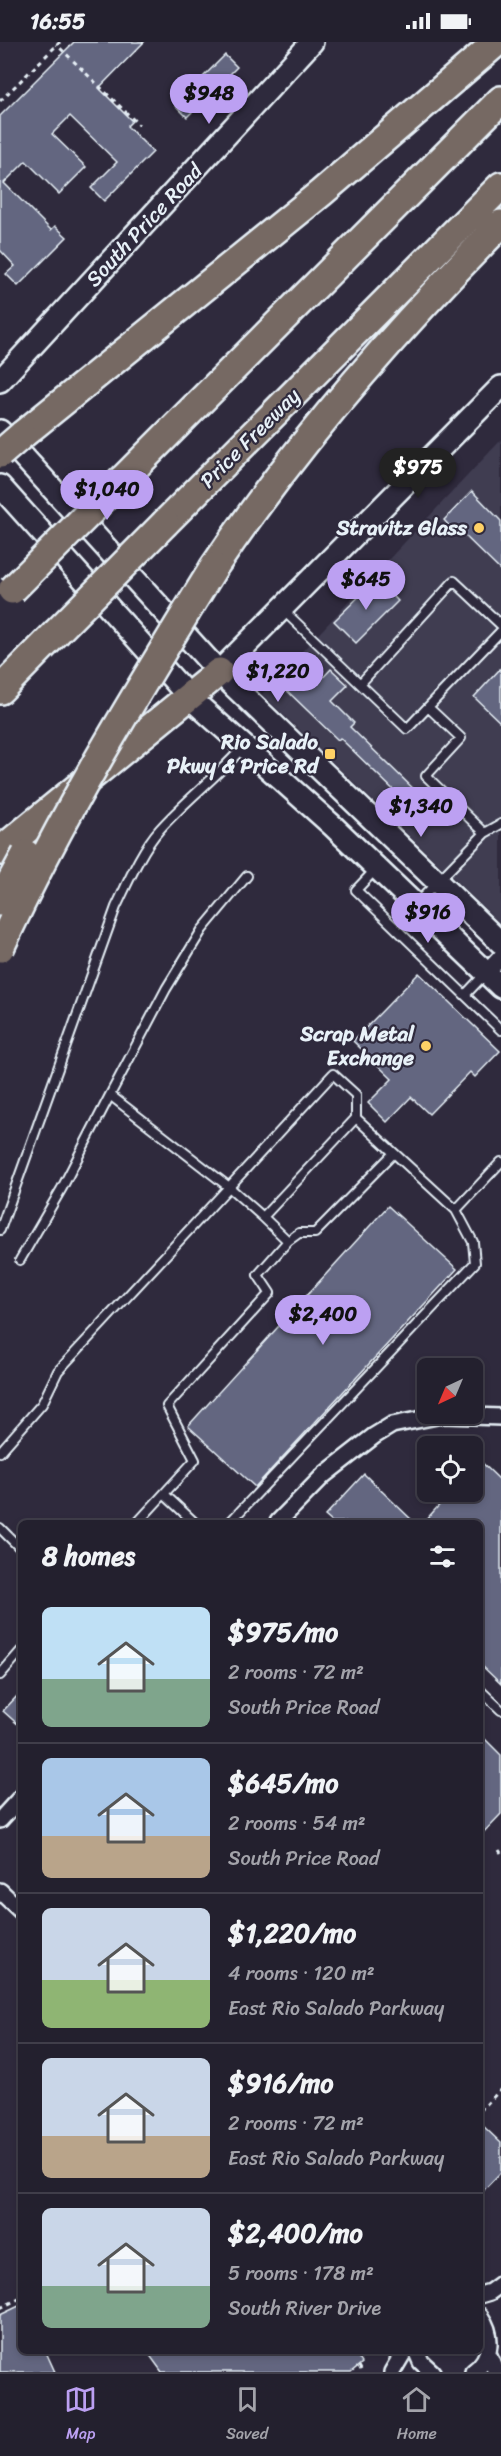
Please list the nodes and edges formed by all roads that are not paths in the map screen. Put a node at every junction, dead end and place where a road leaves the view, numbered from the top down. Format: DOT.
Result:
graph roads {
  1 [pos="312,42"];
  2 [pos="497,42"];
  3 [pos="501,100"];
  4 [pos="501,186"];
  5 [pos="501,224"];
  6 [pos="0,381"];
  7 [pos="501,387"];
  8 [pos="6,442"];
  9 [pos="0,486"];
  10 [pos="214,567"];
  11 [pos="6,596"];
  12 [pos="282,609"];
  13 [pos="501,625"];
  14 [pos="501,631"];
  15 [pos="219,672"];
  16 [pos="360,684"];
  17 [pos="0,690"];
  18 [pos="189,697"];
  19 [pos="428,707"];
  20 [pos="244,746"];
  21 [pos="501,824"];
  22 [pos="485,833"];
  23 [pos="0,851"];
  24 [pos="377,868"];
  25 [pos="247,876"];
  26 [pos="438,882"];
  27 [pos="0,902"];
  28 [pos="416,905"];
  29 [pos="501,943"];
  30 [pos="0,948"];
  31 [pos="501,957"];
  32 [pos="493,980"];
  33 [pos="465,995"];
  34 [pos="501,1030"];
  35 [pos="110,1095"];
  36 [pos="356,1118"];
  37 [pos="394,1153"];
  38 [pos="501,1162"];
  39 [pos="229,1187"];
  40 [pos="456,1210"];
  41 [pos="263,1217"];
  42 [pos="0,1230"];
  43 [pos="288,1241"];
  44 [pos="20,1260"];
  45 [pos="501,1418"];
  46 [pos="0,1452"];
  47 [pos="164,1494"];
  48 [pos="140,1520"];
  49 [pos="192,1520"];
  50 [pos="232,1520"];
  51 [pos="280,1520"];
  52 [pos="0,1528"];
  53 [pos="18,1546"];
  54 [pos="18,1654"];
  55 [pos="0,1675"];
  56 [pos="483,1693"];
  57 [pos="501,1710"];
  58 [pos="18,1800"];
  59 [pos="0,1820"];
  60 [pos="0,1891"];
  61 [pos="18,1908"];
  62 [pos="501,2284"];
  63 [pos="483,2294"];
  64 [pos="483,2323"];
  65 [pos="501,2329"];
  66 [pos="488,2350"];
  67 [pos="403,2354"];
  68 [pos="418,2354"];
  69 [pos="392,2372"];
  70 [pos="432,2372"];
  71 [pos="473,2372"];
  72 [pos="496,2372"];
  1 -- 6 [label="main road, South Price Road"];
  2 -- 8 [label="highway"];
  3 -- 11 [label="highway, bridge"];
  4 -- 17 [label="highway, Price Freeway, bridge"];
  5 -- 10 [label="highway"];
  7 -- 12 [label="main road"];
  8 -- 15 [label="main road"];
  9 -- 18 [label="main road"];
  10 -- 27 [label="highway, bridge"];
  10 -- 30 [label="highway, bridge"];
  12 -- 15 [label="main road"];
  12 -- 16 [label="lane"];
  13 -- 16 [label="lane"];
  14 -- 19 [label="lane"];
  15 -- 18 [label="highway"];
  15 -- 26 [label="main road"];
  16 -- 19 [label="lane"];
  18 -- 20 [label="main road"];
  18 -- 23 [label="highway"];
  19 -- 22 [label="lane"];
  20 -- 24 [label="main road"];
  20 -- 42 [label="lane"];
  21 -- 22 [label="lane"];
  22 -- 26 [label="lane"];
  24 -- 28 [label="main road"];
  24 -- 33 [label="lane"];
  25 -- 35 [label="lane"];
  26 -- 28 [label="lane"];
  26 -- 29 [label="main road"];
  28 -- 32 [label="main road"];
  31 -- 32 [label="street"];
  32 -- 33 [label="lane"];
  33 -- 34 [label="lane"];
  35 -- 39 [label="lane"];
  35 -- 44 [label="lane"];
  36 -- 37 [label="lane"];
  36 -- 39 [label="lane"];
  36 -- 41 [label="lane"];
  37 -- 40 [label="lane"];
  37 -- 43 [label="lane"];
  38 -- 40 [label="lane"];
  39 -- 41 [label="lane"];
  39 -- 46 [label="lane"];
  40 -- 50 [label="lane"];
  41 -- 43 [label="lane"];
  43 -- 47 [label="lane"];
  45 -- 51 [label="street"];
  47 -- 48 [label="lane"];
  47 -- 49 [label="lane"];
  52 -- 53 [label="lane"];
  54 -- 55 [label="lane"];
  56 -- 57 [label="lane"];
  58 -- 59 [label="street"];
  60 -- 61 [label="street"];
  62 -- 63 [label="street"];
  64 -- 66 [label="street"];
  65 -- 66 [label="street"];
  66 -- 71 [label="street"];
  66 -- 72 [label="street"];
  67 -- 69 [label="street"];
  68 -- 70 [label="street"];
}
